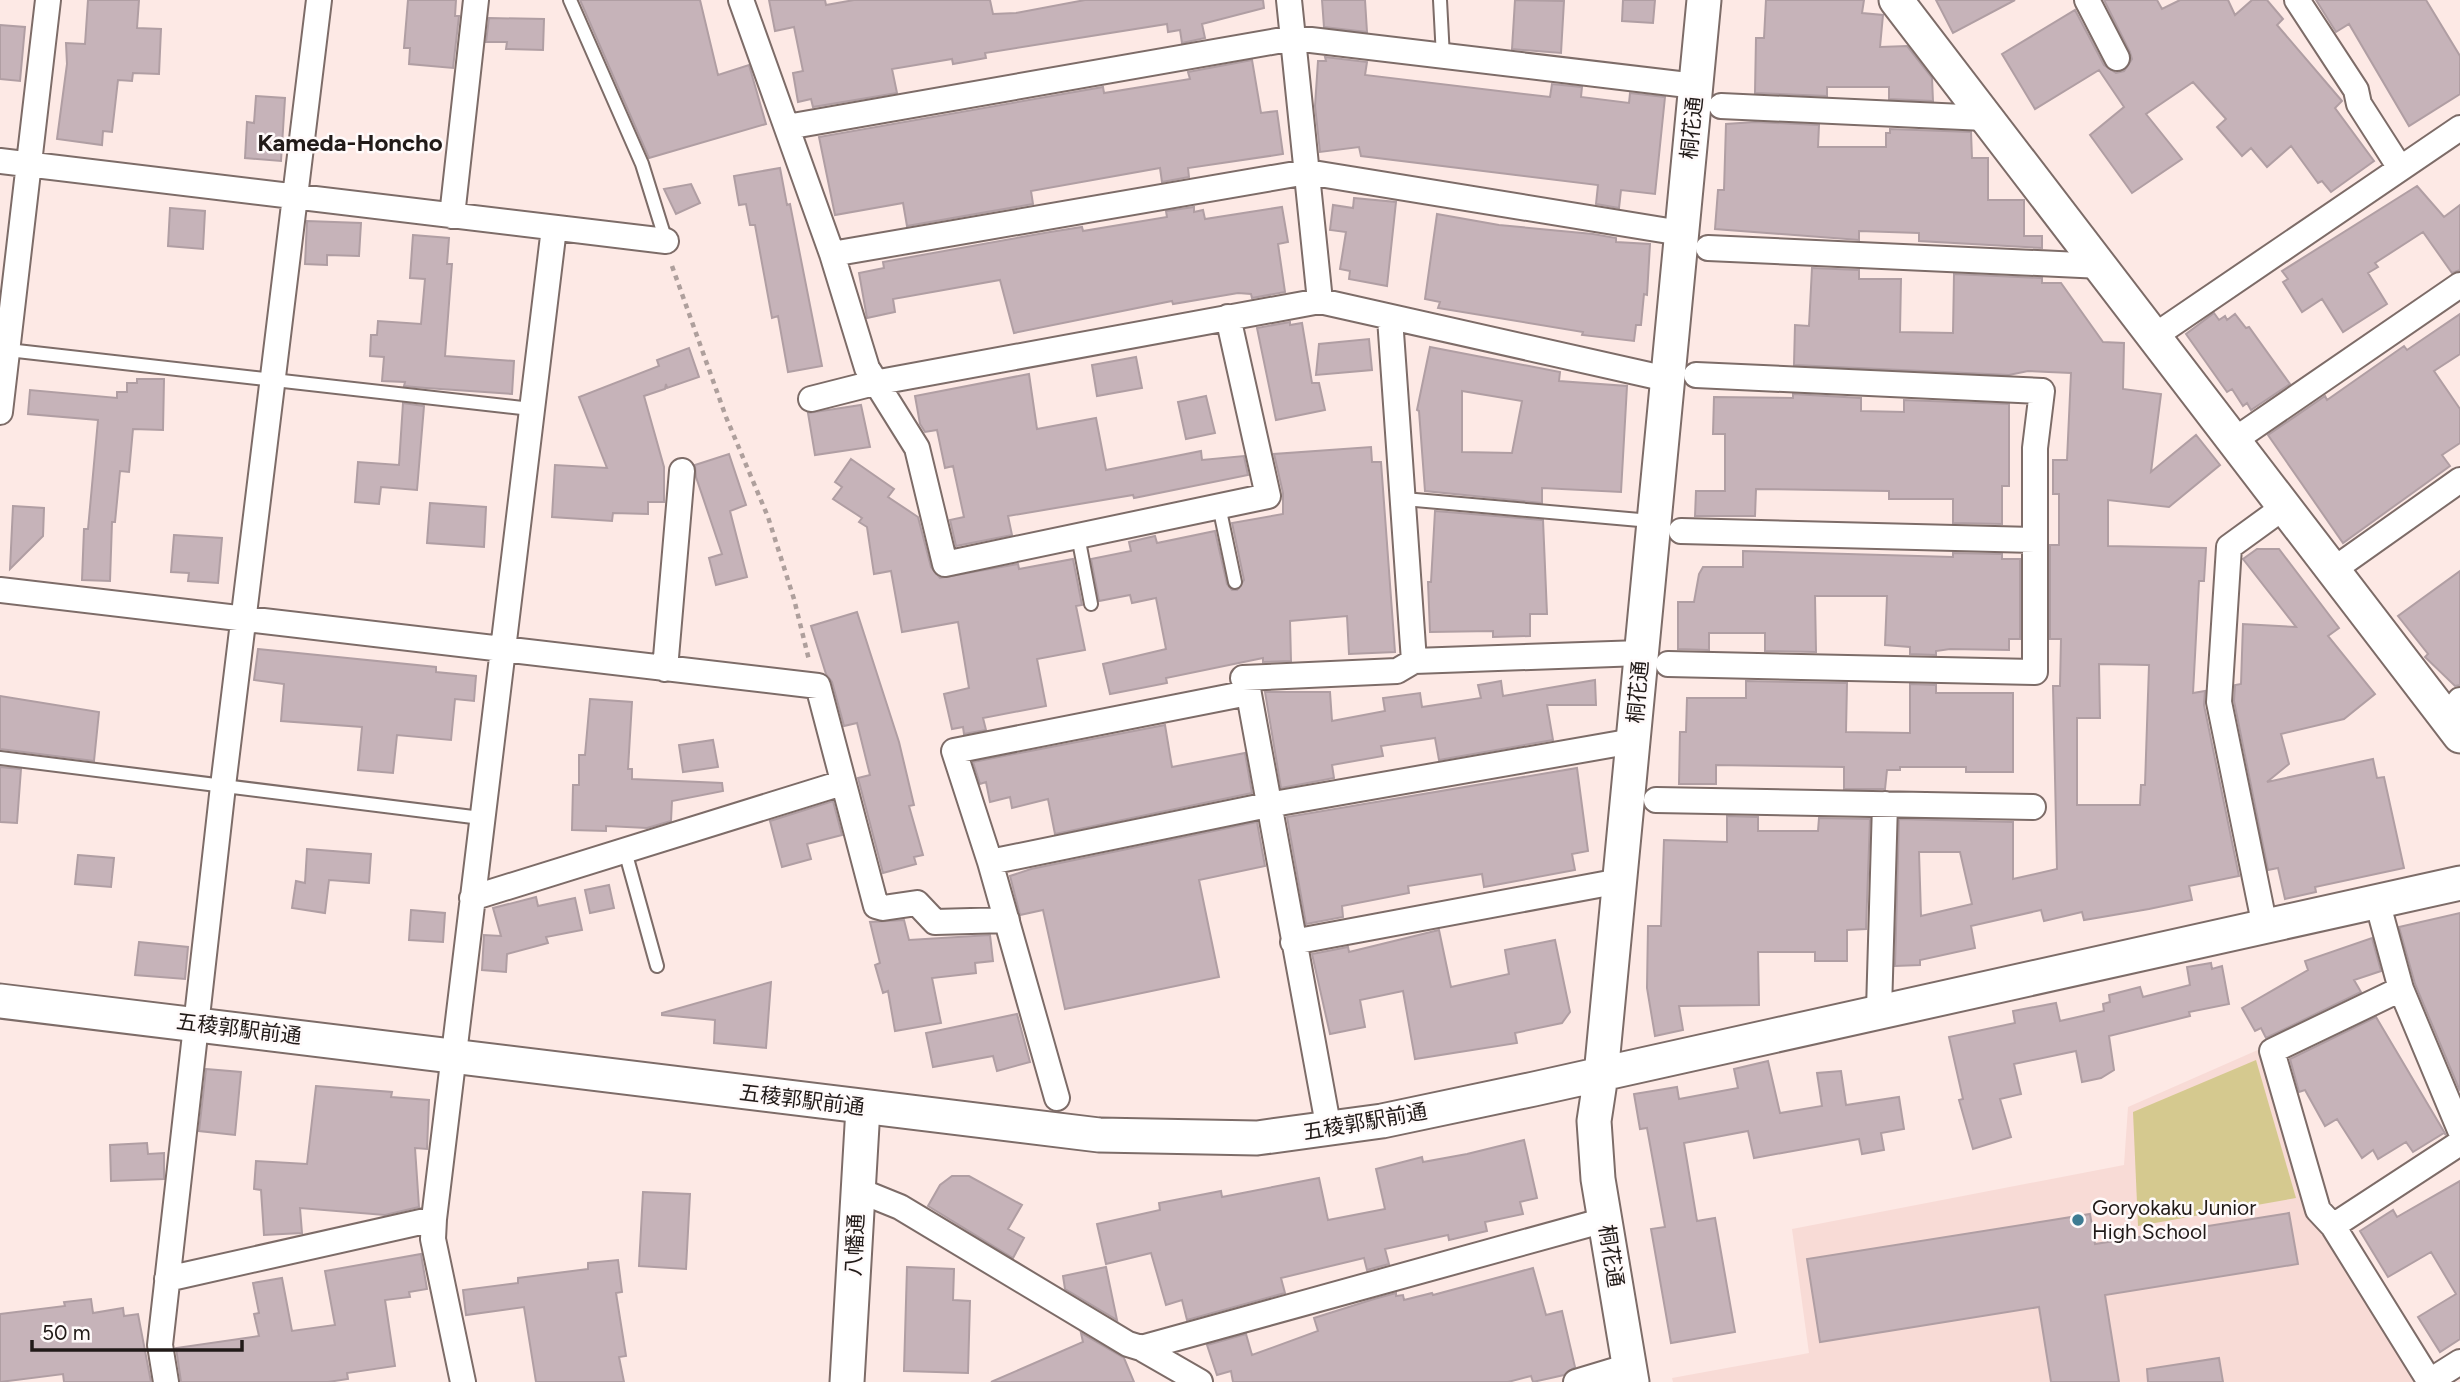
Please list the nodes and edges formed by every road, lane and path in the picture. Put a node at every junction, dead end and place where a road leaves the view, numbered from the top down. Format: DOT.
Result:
graph roads {
  1 [pos="48,0"];
  2 [pos="319,0"];
  3 [pos="476,0"];
  4 [pos="570,0"];
  5 [pos="741,0"];
  6 [pos="1289,0"];
  7 [pos="1440,0"];
  8 [pos="1704,0"];
  9 [pos="1896,0"];
  10 [pos="2087,0"];
  11 [pos="2297,0"];
  12 [pos="1294,38"];
  13 [pos="1443,57"];
  14 [pos="2117,58"];
  15 [pos="1708,96"];
  16 [pos="1985,118"];
  17 [pos="787,127"];
  18 [pos="2460,128"];
  19 [pos="0,161"];
  20 [pos="30,165"];
  21 [pos="2400,167"];
  22 [pos="1307,172"];
  23 [pos="295,197"];
  24 [pos="452,216"];
  25 [pos="554,228"];
  26 [pos="666,241"];
  27 [pos="1694,241"];
  28 [pos="832,254"];
  29 [pos="2102,266"];
  30 [pos="2460,285"];
  31 [pos="1320,301"];
  32 [pos="1228,317"];
  33 [pos="1390,318"];
  34 [pos="2153,337"];
  35 [pos="8,350"];
  36 [pos="1682,377"];
  37 [pos="273,379"];
  38 [pos="874,383"];
  39 [pos="811,399"];
  40 [pos="531,409"];
  41 [pos="0,412"];
  42 [pos="2233,441"];
  43 [pos="682,471"];
  44 [pos="2460,480"];
  45 [pos="1404,499"];
  46 [pos="1219,506"];
  47 [pos="2284,507"];
  48 [pos="1667,526"];
  49 [pos="1078,536"];
  50 [pos="2035,540"];
  51 [pos="2333,570"];
  52 [pos="1236,582"];
  53 [pos="0,590"];
  54 [pos="1091,604"];
  55 [pos="244,620"];
  56 [pos="503,649"];
  57 [pos="1655,659"];
  58 [pos="1414,661"];
  59 [pos="665,669"];
  60 [pos="1246,683"];
  61 [pos="810,685"];
  62 [pos="2455,718"];
  63 [pos="1633,741"];
  64 [pos="0,758"];
  65 [pos="842,783"];
  66 [pos="223,786"];
  67 [pos="1656,800"];
  68 [pos="1885,804"];
  69 [pos="1268,805"];
  70 [pos="2033,807"];
  71 [pos="481,818"];
  72 [pos="625,851"];
  73 [pos="990,862"];
  74 [pos="1620,881"];
  75 [pos="2460,883"];
  76 [pos="472,898"];
  77 [pos="2377,901"];
  78 [pos="1007,920"];
  79 [pos="2265,927"];
  80 [pos="1293,942"];
  81 [pos="657,966"];
  82 [pos="2402,989"];
  83 [pos="0,1000"];
  84 [pos="1879,1010"];
  85 [pos="195,1023"];
  86 [pos="453,1055"];
  87 [pos="1601,1075"];
  88 [pos="1057,1098"];
  89 [pos="863,1108"];
  90 [pos="1329,1130"];
  91 [pos="2460,1130"];
  92 [pos="2460,1143"];
  93 [pos="858,1190"];
  94 [pos="434,1219"];
  95 [pos="1605,1220"];
  96 [pos="2333,1226"];
  97 [pos="167,1279"];
  98 [pos="1141,1348"];
  99 [pos="2460,1362"];
  100 [pos="1630,1374"];
  101 [pos="166,1382"];
  102 [pos="463,1382"];
  103 [pos="847,1382"];
  104 [pos="1200,1382"];
  105 [pos="1576,1382"];
  106 [pos="2430,1382"];
  1 -- 20 [label="street"];
  2 -- 23 [label="street"];
  3 -- 24 [label="street"];
  4 -- 26 [label="lane"];
  5 -- 17 [label="street"];
  6 -- 12 [label="street"];
  7 -- 13 [label="lane"];
  8 -- 15 [label="street, 桐花通"];
  9 -- 16 [label="street"];
  10 -- 14 [label="street"];
  11 -- 21 [label="street"];
  12 -- 13 [label="street"];
  12 -- 17 [label="street"];
  12 -- 22 [label="street"];
  13 -- 15 [label="street"];
  15 -- 16 [label="street"];
  15 -- 27 [label="street, 桐花通"];
  16 -- 29 [label="street"];
  17 -- 28 [label="street"];
  18 -- 21 [label="street"];
  19 -- 20 [label="street"];
  20 -- 23 [label="street"];
  20 -- 35 [label="street"];
  21 -- 34 [label="street"];
  22 -- 27 [label="street"];
  22 -- 28 [label="street"];
  22 -- 31 [label="street"];
  23 -- 24 [label="street"];
  23 -- 37 [label="street"];
  24 -- 25 [label="street"];
  25 -- 26 [label="street"];
  25 -- 40 [label="street"];
  26 -- 61 [label="path"];
  27 -- 29 [label="street"];
  27 -- 36 [label="street, 桐花通"];
  28 -- 38 [label="street"];
  29 -- 34 [label="street"];
  30 -- 42 [label="street"];
  31 -- 32 [label="street"];
  31 -- 33 [label="street"];
  32 -- 38 [label="street"];
  32 -- 46 [label="street"];
  33 -- 36 [label="street"];
  33 -- 45 [label="street"];
  34 -- 42 [label="street"];
  35 -- 37 [label="lane"];
  35 -- 41 [label="street"];
  36 -- 48 [label="street, 桐花通"];
  36 -- 50 [label="street"];
  37 -- 40 [label="lane"];
  37 -- 55 [label="street"];
  38 -- 39 [label="street"];
  38 -- 49 [label="street"];
  40 -- 56 [label="street"];
  42 -- 47 [label="street"];
  43 -- 59 [label="street"];
  44 -- 51 [label="street"];
  45 -- 48 [label="lane"];
  45 -- 58 [label="street"];
  46 -- 49 [label="street"];
  46 -- 52 [label="lane"];
  47 -- 51 [label="street"];
  47 -- 79 [label="street"];
  48 -- 50 [label="street"];
  48 -- 57 [label="street, 桐花通"];
  49 -- 54 [label="lane"];
  50 -- 57 [label="street"];
  51 -- 62 [label="street"];
  53 -- 55 [label="street"];
  55 -- 56 [label="street"];
  55 -- 66 [label="street"];
  56 -- 59 [label="street"];
  56 -- 71 [label="street"];
  57 -- 58 [label="street"];
  57 -- 63 [label="street, 桐花通"];
  58 -- 60 [label="street"];
  59 -- 61 [label="street"];
  60 -- 69 [label="street"];
  60 -- 73 [label="street"];
  61 -- 65 [label="street"];
  63 -- 69 [label="street"];
  63 -- 74 [label="street, 桐花通"];
  64 -- 66 [label="lane"];
  65 -- 72 [label="street"];
  65 -- 78 [label="street"];
  66 -- 71 [label="lane"];
  66 -- 85 [label="street"];
  67 -- 68 [label="street"];
  68 -- 70 [label="street"];
  68 -- 84 [label="street"];
  69 -- 73 [label="street"];
  69 -- 80 [label="street"];
  71 -- 76 [label="street"];
  72 -- 76 [label="street"];
  72 -- 81 [label="lane"];
  73 -- 78 [label="street"];
  74 -- 80 [label="street"];
  74 -- 87 [label="street, 桐花通"];
  75 -- 77 [label="street, 五稜郭駅前通"];
  76 -- 86 [label="street"];
  77 -- 79 [label="street, 五稜郭駅前通"];
  77 -- 82 [label="street"];
  78 -- 88 [label="street"];
  79 -- 84 [label="street, 五稜郭駅前通"];
  80 -- 90 [label="street"];
  82 -- 91 [label="street"];
  82 -- 96 [label="street"];
  83 -- 85 [label="street, 五稜郭駅前通"];
  84 -- 87 [label="street, 五稜郭駅前通"];
  85 -- 86 [label="street, 五稜郭駅前通"];
  85 -- 97 [label="street"];
  86 -- 89 [label="street, 五稜郭駅前通"];
  86 -- 94 [label="street"];
  87 -- 90 [label="street, 五稜郭駅前通"];
  87 -- 95 [label="street, 桐花通"];
  89 -- 90 [label="street, 五稜郭駅前通"];
  89 -- 93 [label="street, 八幡通"];
  92 -- 96 [label="street"];
  93 -- 98 [label="street"];
  93 -- 103 [label="street, 八幡通"];
  94 -- 97 [label="street"];
  94 -- 102 [label="street"];
  95 -- 98 [label="street"];
  95 -- 100 [label="street, 桐花通"];
  96 -- 106 [label="street"];
  97 -- 101 [label="street"];
  98 -- 104 [label="street"];
  99 -- 106 [label="street"];
  100 -- 105 [label="street"];
}
